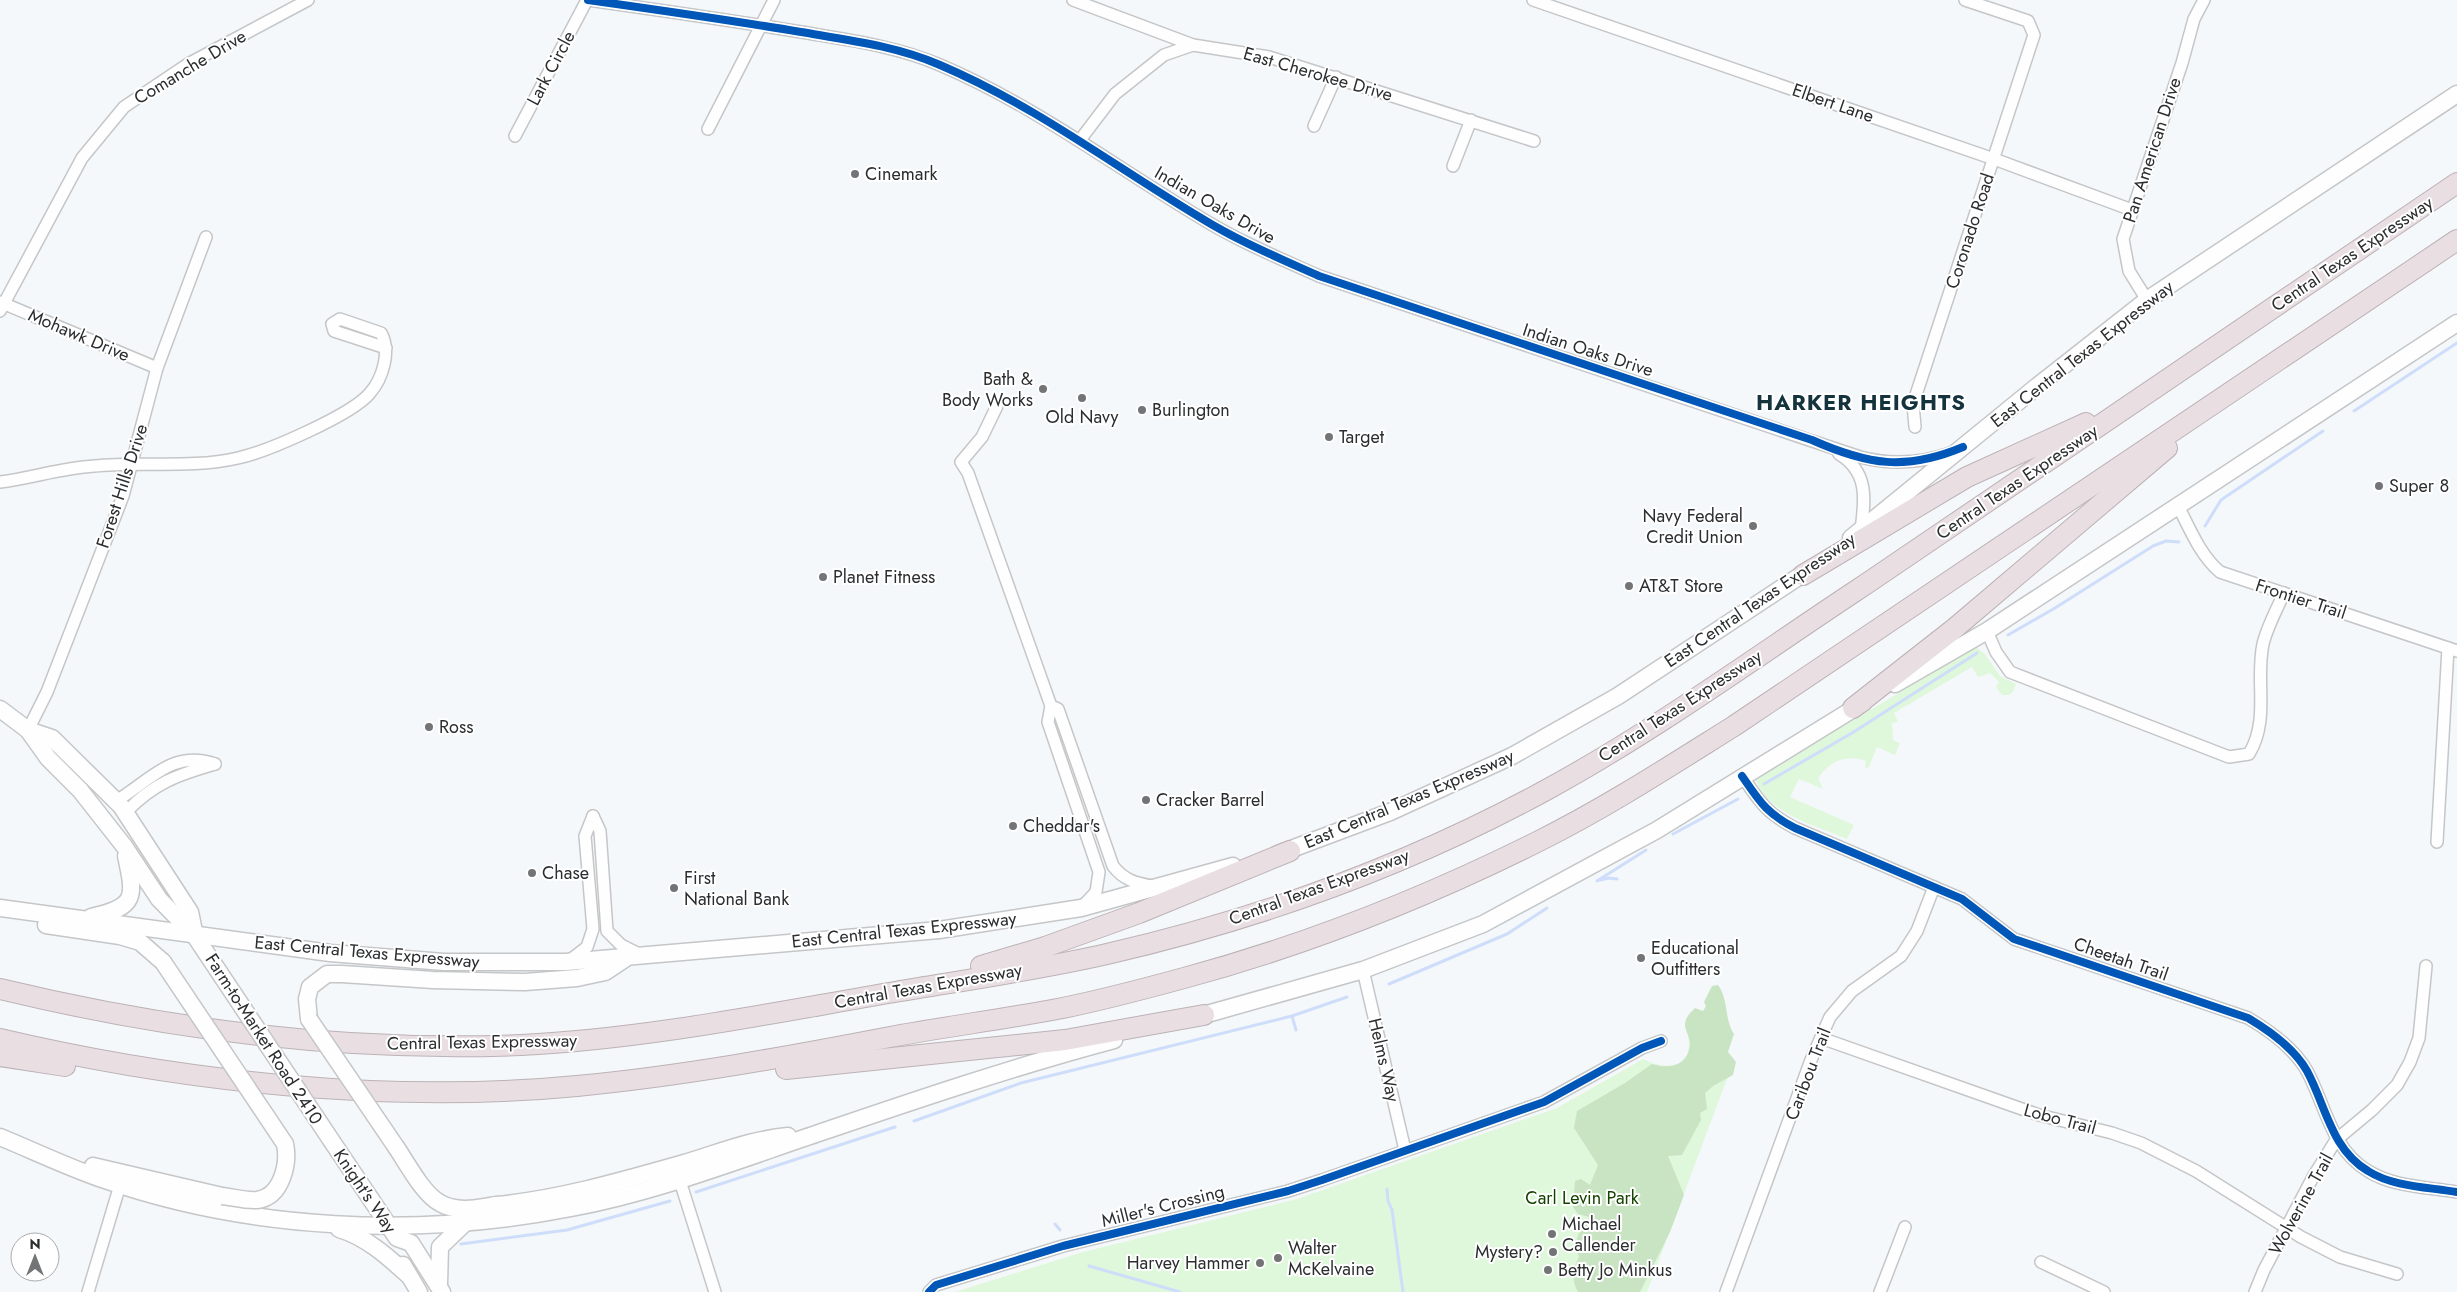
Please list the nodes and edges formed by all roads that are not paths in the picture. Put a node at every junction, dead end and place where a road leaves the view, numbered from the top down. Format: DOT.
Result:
graph roads {
  1 [pos="308,0"];
  2 [pos="588,0"];
  3 [pos="774,0"];
  4 [pos="1073,0"];
  5 [pos="1534,0"];
  6 [pos="1965,0"];
  7 [pos="2204,0"];
  8 [pos="761,25"];
  9 [pos="1193,45"];
  10 [pos="1336,77"];
  11 [pos="2457,94"];
  12 [pos="1471,120"];
  13 [pos="1314,126"];
  14 [pos="708,129"];
  15 [pos="515,136"];
  16 [pos="1080,140"];
  17 [pos="1534,141"];
  18 [pos="1994,159"];
  19 [pos="1453,166"];
  20 [pos="2457,183"];
  21 [pos="2132,210"];
  22 [pos="206,237"];
  23 [pos="2457,240"];
  24 [pos="2148,300"];
  25 [pos="1,305"];
  26 [pos="2457,323"];
  27 [pos="386,348"];
  28 [pos="157,368"];
  29 [pos="2138,400"];
  30 [pos="997,406"];
  31 [pos="2190,421"];
  32 [pos="1916,427"];
  33 [pos="1963,448"];
  34 [pos="1832,449"];
  35 [pos="131,466"];
  36 [pos="0,482"];
  37 [pos="2178,506"];
  38 [pos="1861,530"];
  39 [pos="1802,575"];
  40 [pos="2284,593"];
  41 [pos="1987,630"];
  42 [pos="2453,649"];
  43 [pos="1051,706"];
  44 [pos="1853,708"];
  45 [pos="0,709"];
  46 [pos="28,730"];
  47 [pos="58,768"];
  48 [pos="1742,776"];
  49 [pos="121,807"];
  50 [pos="2437,842"];
  51 [pos="124,846"];
  52 [pos="1290,851"];
  53 [pos="1158,887"];
  54 [pos="1934,887"];
  55 [pos="0,908"];
  56 [pos="1081,908"];
  57 [pos="0,917"];
  58 [pos="82,919"];
  59 [pos="195,936"];
  60 [pos="635,956"];
  61 [pos="566,962"];
  62 [pos="2426,966"];
  63 [pos="1363,970"];
  64 [pos="0,989"];
  65 [pos="791,1010"];
  66 [pos="1204,1015"];
  67 [pos="1820,1038"];
  68 [pos="0,1039"];
  69 [pos="1661,1041"];
  70 [pos="0,1056"];
  71 [pos="130,1064"];
  72 [pos="683,1074"];
  73 [pos="817,1134"];
  74 [pos="0,1137"];
  75 [pos="2336,1140"];
  76 [pos="333,1143"];
  77 [pos="1405,1150"];
  78 [pos="47,1156"];
  79 [pos="680,1180"];
  80 [pos="120,1185"];
  81 [pos="2457,1192"];
  82 [pos="466,1222"];
  83 [pos="317,1223"];
  84 [pos="1905,1227"];
  85 [pos="2287,1228"];
  86 [pos="393,1232"];
  87 [pos="2041,1262"];
  88 [pos="408,1274"];
  89 [pos="2397,1274"];
  90 [pos="441,1289"];
  91 [pos="88,1292"];
  92 [pos="419,1292"];
  93 [pos="715,1292"];
  94 [pos="928,1292"];
  95 [pos="1726,1292"];
  96 [pos="1880,1292"];
  97 [pos="2104,1292"];
  98 [pos="2256,1292"];
  1 -- 25 [label="street, Comanche Drive"];
  2 -- 8 [label="street, Indian Oaks Drive"];
  2 -- 15 [label="street, Lark Circle"];
  3 -- 8 [label="street"];
  4 -- 9 [label="street, East Cherokee Drive"];
  5 -- 18 [label="street, Elbert Lane"];
  6 -- 18 [label="street, Coronado Road"];
  7 -- 21 [label="street, Pan American Drive"];
  8 -- 14 [label="street"];
  8 -- 16 [label="street, Indian Oaks Drive"];
  9 -- 10 [label="street, East Cherokee Drive"];
  9 -- 16 [label="street"];
  10 -- 12 [label="street, East Cherokee Drive"];
  10 -- 13 [label="street"];
  11 -- 24 [label="main road, East Central Texas Expressway"];
  12 -- 17 [label="street, East Cherokee Drive"];
  12 -- 19 [label="street"];
  16 -- 34 [label="street, Indian Oaks Drive"];
  18 -- 21 [label="street, Elbert Lane"];
  18 -- 32 [label="street, Coronado Road"];
  20 -- 29 [label="highway, Central Texas Expressway"];
  21 -- 24 [label="street, Pan American Drive"];
  22 -- 28 [label="street, Forest Hills Drive"];
  23 -- 31 [label="highway"];
  24 -- 33 [label="main road, East Central Texas Expressway"];
  25 -- 28 [label="street, Mohawk Drive"];
  26 -- 37 [label="main road"];
  27 -- 35 [label="street"];
  28 -- 35 [label="street, Forest Hills Drive"];
  29 -- 39 [label="highway"];
  29 -- 65 [label="highway, Central Texas Expressway"];
  30 -- 43 [label="street"];
  31 -- 44 [label="highway"];
  31 -- 72 [label="highway"];
  33 -- 34 [label="street"];
  33 -- 38 [label="main road, East Central Texas Expressway"];
  34 -- 38 [label="street"];
  35 -- 36 [label="street"];
  35 -- 46 [label="street, Forest Hills Drive"];
  37 -- 40 [label="street, Frontier Trail"];
  37 -- 41 [label="main road"];
  38 -- 39 [label="main road, East Central Texas Expressway"];
  39 -- 52 [label="main road, East Central Texas Expressway"];
  40 -- 41 [label="street"];
  40 -- 42 [label="street, Frontier Trail"];
  41 -- 44 [label="main road"];
  42 -- 50 [label="street"];
  43 -- 53 [label="street"];
  43 -- 56 [label="street"];
  44 -- 48 [label="main road"];
  45 -- 46 [label="main road, Farm-to-Market Road 2410"];
  46 -- 47 [label="main road, Farm-to-Market Road 2410"];
  46 -- 49 [label="main road, Farm-to-Market Road 2410"];
  47 -- 49 [label="main road"];
  47 -- 51 [label="main road, Farm-to-Market Road 2410"];
  48 -- 54 [label="street, Cheetah Trail"];
  48 -- 63 [label="main road"];
  49 -- 49 [label="street"];
  49 -- 59 [label="main road, Farm-to-Market Road 2410"];
  51 -- 58 [label="main road"];
  51 -- 59 [label="main road, Farm-to-Market Road 2410"];
  52 -- 53 [label="main road, East Central Texas Expressway"];
  52 -- 65 [label="highway"];
  53 -- 56 [label="main road, East Central Texas Expressway"];
  54 -- 67 [label="street, Caribou Trail"];
  54 -- 75 [label="street, Cheetah Trail"];
  55 -- 58 [label="main road, East Central Texas Expressway"];
  56 -- 60 [label="main road, East Central Texas Expressway"];
  57 -- 78 [label="main road, bridge"];
  58 -- 59 [label="main road, East Central Texas Expressway"];
  59 -- 61 [label="main road, East Central Texas Expressway"];
  59 -- 76 [label="main road, Farm-to-Market Road 2410, bridge"];
  60 -- 61 [label="main road, East Central Texas Expressway"];
  60 -- 61 [label="street"];
  60 -- 73 [label="main road, bridge"];
  62 -- 75 [label="street, Wolverine Trail"];
  63 -- 66 [label="main road"];
  63 -- 77 [label="street, Helms Way"];
  64 -- 65 [label="highway, Central Texas Expressway"];
  66 -- 72 [label="highway"];
  66 -- 73 [label="main road"];
  67 -- 85 [label="street, Lobo Trail"];
  67 -- 95 [label="street, Caribou Trail"];
  68 -- 71 [label="highway"];
  69 -- 77 [label="street, Miller's Crossing"];
  70 -- 71 [label="highway"];
  71 -- 72 [label="highway"];
  73 -- 79 [label="main road"];
  74 -- 78 [label="main road"];
  75 -- 81 [label="street, Cheetah Trail"];
  75 -- 85 [label="street, Wolverine Trail"];
  76 -- 86 [label="main road, Knight's Way"];
  77 -- 94 [label="street, Miller's Crossing"];
  78 -- 80 [label="main road"];
  79 -- 82 [label="main road"];
  79 -- 93 [label="street"];
  80 -- 83 [label="main road"];
  80 -- 91 [label="street"];
  82 -- 86 [label="main road"];
  82 -- 90 [label="main road"];
  83 -- 86 [label="main road"];
  83 -- 88 [label="main road"];
  84 -- 96 [label="street"];
  85 -- 89 [label="street, Lobo Trail"];
  85 -- 98 [label="street, Wolverine Trail"];
  86 -- 88 [label="main road, Knight's Way"];
  86 -- 90 [label="main road, Knight's Way"];
  87 -- 97 [label="street"];
  88 -- 92 [label="main road, Knight's Way"];
}
